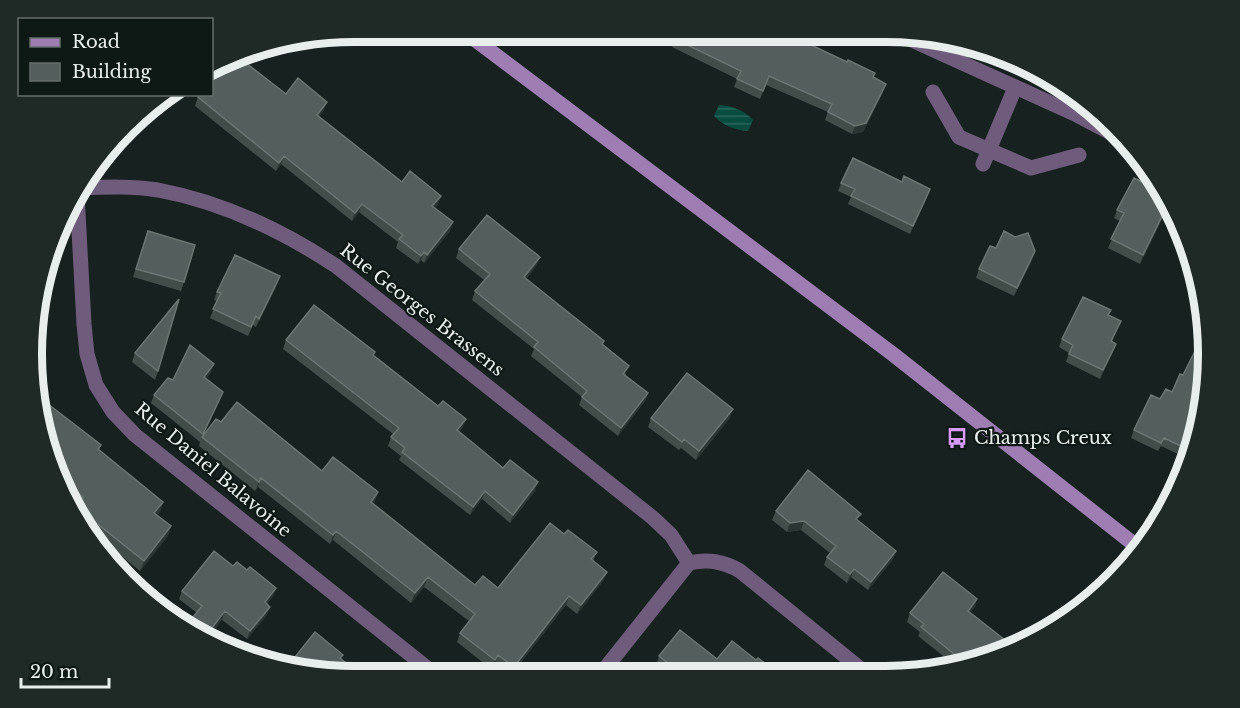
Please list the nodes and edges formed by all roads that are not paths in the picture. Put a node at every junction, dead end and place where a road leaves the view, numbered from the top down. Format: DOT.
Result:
graph roads {
  1 [pos="478,42"];
  2 [pos="921,44"];
  3 [pos="1015,88"];
  4 [pos="933,92"];
  5 [pos="1079,110"];
  6 [pos="1092,119"];
  7 [pos="1079,155"];
  8 [pos="986,157"];
  9 [pos="91,188"];
  10 [pos="78,209"];
  11 [pos="1134,544"];
  12 [pos="689,563"];
  13 [pos="425,666"];
  14 [pos="607,666"];
  15 [pos="857,666"];
  1 -- 11 [label="main road"];
  2 -- 3 [label="street"];
  3 -- 5 [label="street"];
  3 -- 8 [label="street"];
  4 -- 8 [label="street"];
  5 -- 6 [label="street"];
  7 -- 8 [label="street"];
  9 -- 12 [label="street, Rue Georges Brassens"];
  10 -- 13 [label="street, Rue Daniel Balavoine"];
  12 -- 14 [label="street"];
  12 -- 15 [label="street"];
}
